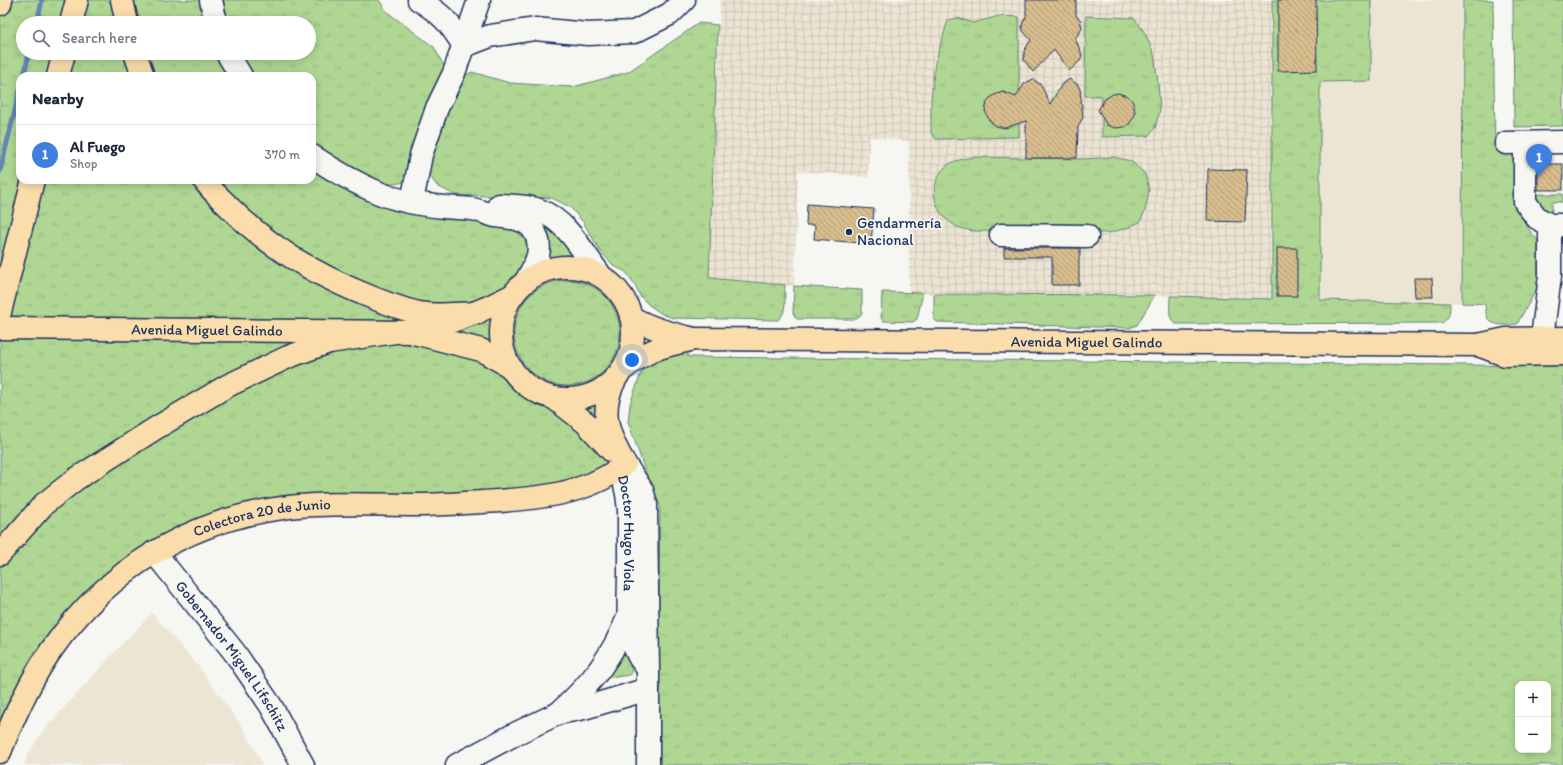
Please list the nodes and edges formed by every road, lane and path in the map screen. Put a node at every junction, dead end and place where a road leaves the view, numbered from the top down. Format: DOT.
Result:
graph roads {
  1 [pos="1,0"];
  2 [pos="77,0"];
  3 [pos="122,0"];
  4 [pos="211,0"];
  5 [pos="419,0"];
  6 [pos="479,0"];
  7 [pos="684,0"];
  8 [pos="0,4"];
  9 [pos="73,16"];
  10 [pos="125,16"];
  11 [pos="214,16"];
  12 [pos="464,46"];
  13 [pos="62,60"];
  14 [pos="137,60"];
  15 [pos="232,60"];
  16 [pos="59,72"];
  17 [pos="141,72"];
  18 [pos="239,72"];
  19 [pos="1563,142"];
  20 [pos="316,158"];
  21 [pos="31,184"];
  22 [pos="208,184"];
  23 [pos="412,202"];
  24 [pos="472,209"];
  25 [pos="1557,225"];
  26 [pos="1001,235"];
  27 [pos="1087,236"];
  28 [pos="601,276"];
  29 [pos="1557,276"];
  30 [pos="519,288"];
  31 [pos="0,312"];
  32 [pos="477,313"];
  33 [pos="631,317"];
  34 [pos="0,328"];
  35 [pos="404,332"];
  36 [pos="1553,338"];
  37 [pos="695,339"];
  38 [pos="1478,345"];
  39 [pos="1563,354"];
  40 [pos="509,366"];
  41 [pos="620,373"];
  42 [pos="554,398"];
  43 [pos="623,466"];
  44 [pos="154,552"];
  45 [pos="0,554"];
  46 [pos="629,615"];
  47 [pos="648,679"];
  48 [pos="581,693"];
  49 [pos="559,713"];
  50 [pos="0,752"];
  51 [pos="303,765"];
  52 [pos="457,765"];
  53 [pos="648,765"];
  1 -- 8 [label="main road"];
  2 -- 9 [label="main road"];
  3 -- 10 [label="main road"];
  4 -- 11 [label="street"];
  5 -- 12 [label="street"];
  6 -- 12 [label="street"];
  7 -- 12 [label="street"];
  12 -- 23 [label="street"];
  13 -- 16 [label="main road"];
  14 -- 17 [label="main road"];
  15 -- 18 [label="street"];
  19 -- 25 [label="street"];
  20 -- 23 [label="street"];
  21 -- 31 [label="main road"];
  22 -- 32 [label="main road"];
  23 -- 24 [label="street"];
  24 -- 28 [label="street"];
  24 -- 30 [label="street"];
  25 -- 29 [label="street"];
  26 -- 27 [label="street"];
  28 -- 30 [label="main road"];
  28 -- 33 [label="main road"];
  29 -- 36 [label="street"];
  30 -- 32 [label="main road, Avenida Miguel Galindo"];
  30 -- 40 [label="main road"];
  32 -- 35 [label="main road, Avenida Miguel Galindo"];
  33 -- 37 [label="main road, Avenida Miguel Galindo"];
  33 -- 41 [label="main road"];
  34 -- 35 [label="main road, Avenida Miguel Galindo"];
  35 -- 40 [label="main road, Avenida Miguel Galindo"];
  35 -- 45 [label="main road"];
  36 -- 38 [label="main road, Avenida Miguel Galindo"];
  37 -- 38 [label="main road, Avenida Miguel Galindo"];
  37 -- 41 [label="main road, Avenida Miguel Galindo"];
  38 -- 39 [label="main road, Avenida Miguel Galindo"];
  40 -- 42 [label="main road"];
  41 -- 42 [label="main road"];
  41 -- 43 [label="main road, Doctor Hugo Viola"];
  42 -- 43 [label="main road, Doctor Hugo Viola"];
  43 -- 44 [label="main road, Colectora 20 de Junio"];
  43 -- 46 [label="street, Doctor Hugo Viola"];
  43 -- 47 [label="street, Doctor Hugo Viola"];
  44 -- 50 [label="main road, Colectora 20 de Junio"];
  44 -- 51 [label="street, Gobernador Miguel Lifschitz"];
  46 -- 47 [label="street, Doctor Hugo Viola"];
  46 -- 48 [label="street"];
  47 -- 48 [label="street"];
  47 -- 49 [label="street"];
  47 -- 53 [label="street, Doctor Hugo Viola"];
  48 -- 49 [label="street"];
  49 -- 52 [label="street"];
}
